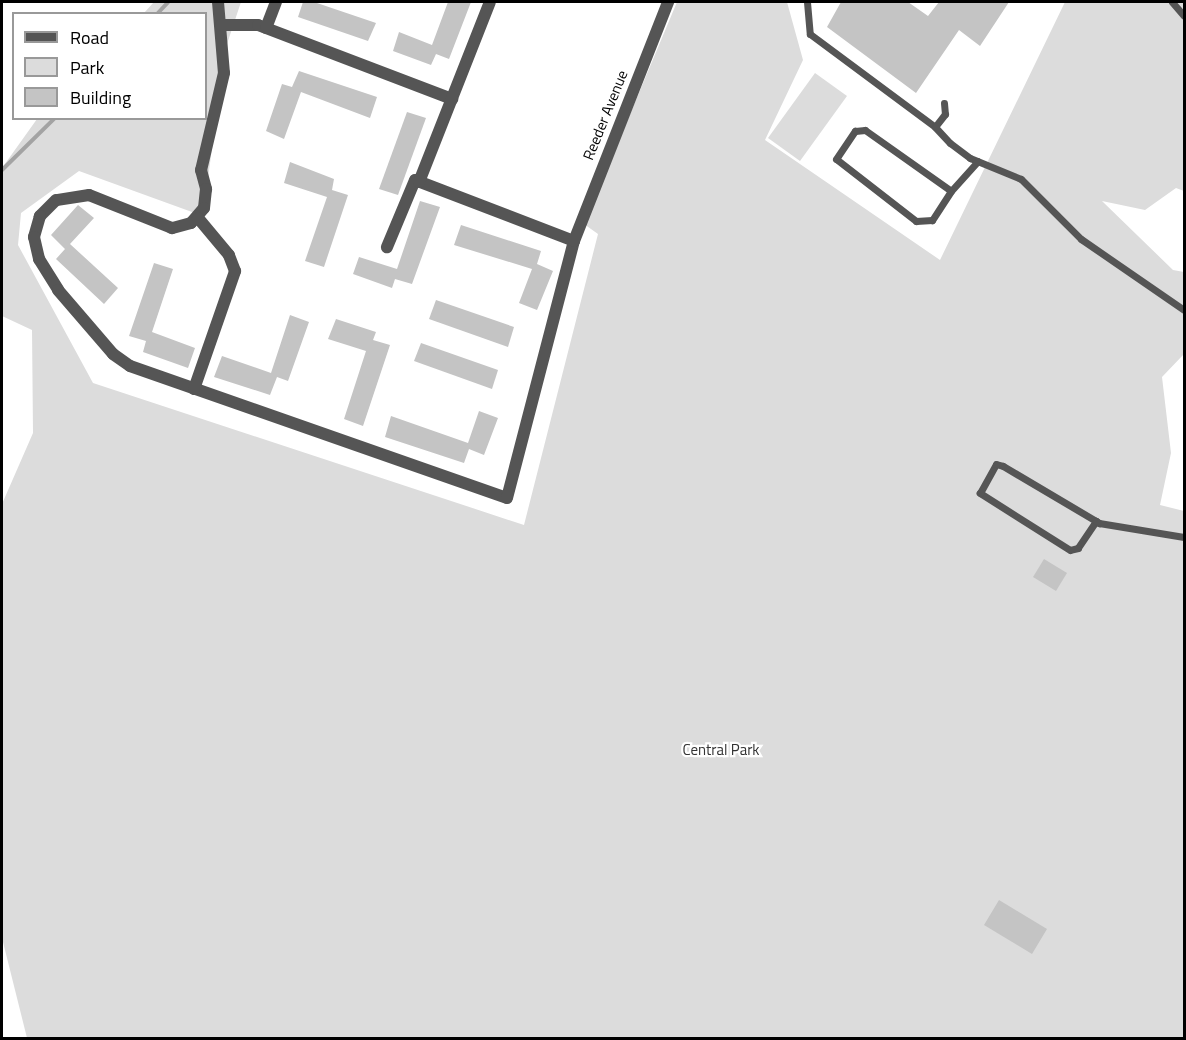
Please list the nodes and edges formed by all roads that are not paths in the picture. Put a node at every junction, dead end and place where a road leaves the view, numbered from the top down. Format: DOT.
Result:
graph roads {
  1 [pos="218,2"];
  2 [pos="276,2"];
  3 [pos="490,2"];
  4 [pos="668,2"];
  5 [pos="807,2"];
  6 [pos="1173,2"];
  7 [pos="1185,16"];
  8 [pos="221,25"];
  9 [pos="266,28"];
  10 [pos="452,99"];
  11 [pos="944,103"];
  12 [pos="935,127"];
  13 [pos="978,161"];
  14 [pos="419,182"];
  15 [pos="951,191"];
  16 [pos="198,218"];
  17 [pos="574,242"];
  18 [pos="387,247"];
  19 [pos="1185,310"];
  20 [pos="194,389"];
  21 [pos="1096,521"];
  22 [pos="1185,537"];
  1 -- 8 [label="street"];
  2 -- 9 [label="street"];
  3 -- 10 [label="street"];
  4 -- 17 [label="street, Reeder Avenue"];
  5 -- 12 [label="lane"];
  6 -- 7 [label="lane"];
  8 -- 9 [label="street"];
  8 -- 16 [label="street"];
  9 -- 10 [label="street"];
  10 -- 14 [label="street"];
  11 -- 12 [label="lane"];
  12 -- 13 [label="lane"];
  13 -- 15 [label="lane"];
  13 -- 19 [label="lane"];
  14 -- 17 [label="street"];
  14 -- 18 [label="street"];
  15 -- 15 [label="lane"];
  16 -- 20 [label="street"];
  16 -- 20 [label="street"];
  17 -- 20 [label="street, Reeder Avenue"];
  21 -- 21 [label="lane"];
  21 -- 22 [label="lane"];
}
